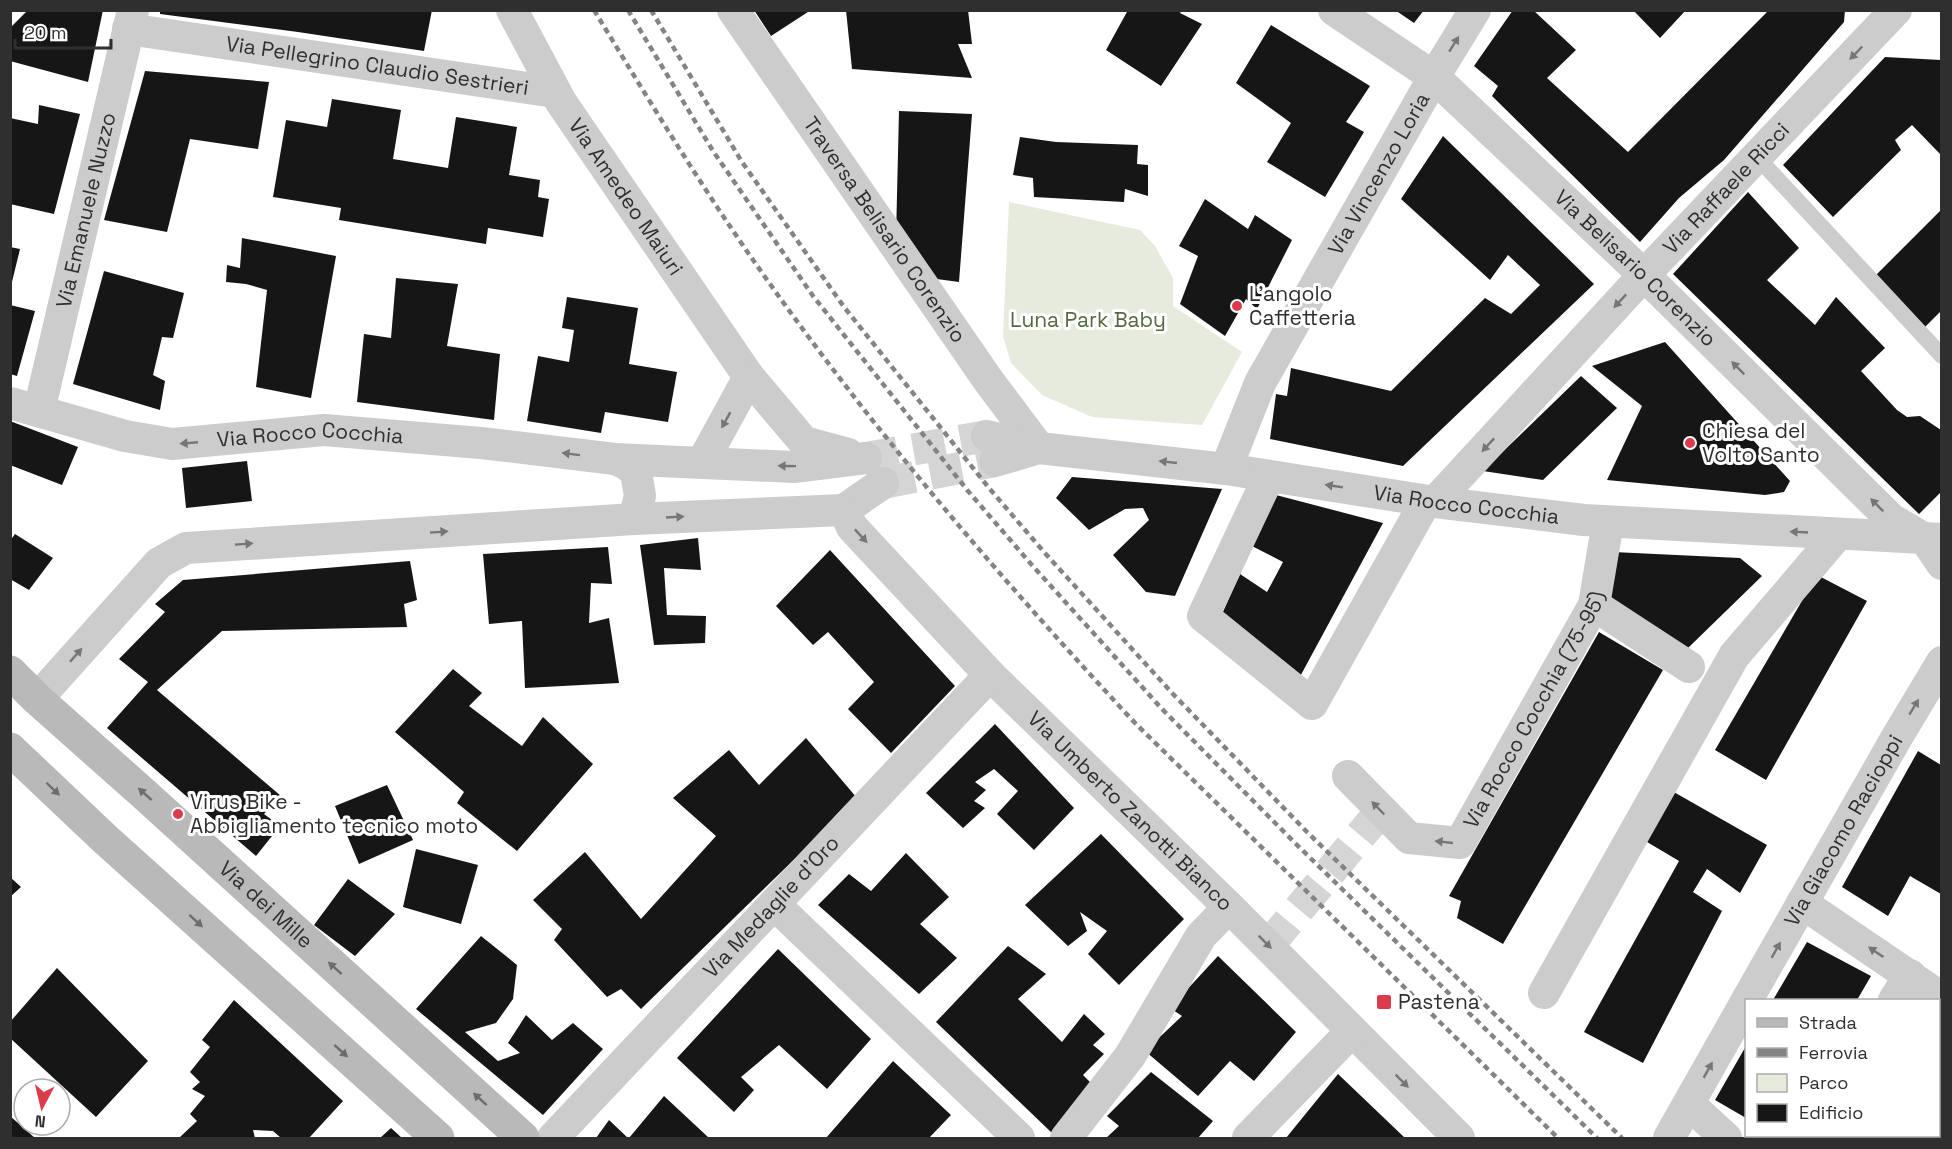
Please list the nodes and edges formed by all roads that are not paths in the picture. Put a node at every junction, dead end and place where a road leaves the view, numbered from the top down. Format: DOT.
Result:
graph roads {
  1 [pos="512,10"];
  2 [pos="733,10"];
  3 [pos="1334,10"];
  4 [pos="1475,10"];
  5 [pos="1896,10"];
  6 [pos="130,20"];
  7 [pos="1434,77"];
  8 [pos="555,92"];
  9 [pos="1757,157"];
  10 [pos="1644,275"];
  11 [pos="1941,356"];
  12 [pos="749,377"];
  13 [pos="25,407"];
  14 [pos="1039,448"];
  15 [pos="991,449"];
  16 [pos="615,459"];
  17 [pos="702,463"];
  18 [pos="1226,469"];
  19 [pos="875,470"];
  20 [pos="1269,476"];
  21 [pos="1431,502"];
  22 [pos="844,510"];
  23 [pos="634,519"];
  24 [pos="1608,522"];
  25 [pos="1838,534"];
  26 [pos="1936,547"];
  27 [pos="1594,605"];
  28 [pos="1941,662"];
  29 [pos="1689,667"];
  30 [pos="10,672"];
  31 [pos="990,675"];
  32 [pos="37,699"];
  33 [pos="10,749"];
  34 [pos="1348,776"];
  35 [pos="1803,903"];
  36 [pos="774,904"];
  37 [pos="1229,907"];
  38 [pos="1901,988"];
  39 [pos="1544,993"];
  40 [pos="1941,998"];
  41 [pos="1748,999"];
  42 [pos="1745,1005"];
  43 [pos="1352,1031"];
  44 [pos="1689,1104"];
  45 [pos="438,1138"];
  46 [pos="523,1138"];
  47 [pos="553,1138"];
  48 [pos="1019,1138"];
  49 [pos="1066,1138"];
  50 [pos="1248,1138"];
  51 [pos="1459,1138"];
  52 [pos="1669,1138"];
  53 [pos="1726,1138"];
  1 -- 8 [label="street, Via Amedeo Maiuri"];
  2 -- 14 [label="street, Traversa Belisario Corenzio"];
  3 -- 7 [label="street, Via Belisario Corenzio"];
  7 -- 4 [label="street, Via Vincenzo Loria, one-way"];
  5 -- 9 [label="street, Via Raffaele Ricci, one-way"];
  6 -- 8 [label="street, Via Pellegrino Claudio Sestrieri"];
  6 -- 13 [label="street, Via Emanuele Nuzzo"];
  7 -- 10 [label="street, Via Belisario Corenzio"];
  7 -- 18 [label="street, Via Vincenzo Loria"];
  8 -- 12 [label="street, Via Amedeo Maiuri"];
  9 -- 10 [label="street, Via Raffaele Ricci"];
  9 -- 11 [label="lane"];
  10 -- 21 [label="street, Via Raffaele Ricci, one-way"];
  26 -- 10 [label="street, Via Belisario Corenzio, one-way"];
  12 -- 17 [label="street, one-way"];
  12 -- 19 [label="street, Via Amedeo Maiuri"];
  16 -- 13 [label="street, Via Rocco Cocchia, one-way"];
  14 -- 15 [label="street, Via Rocco Cocchia"];
  18 -- 14 [label="street, Via Rocco Cocchia, one-way"];
  16 -- 17 [label="street, Via Rocco Cocchia"];
  16 -- 23 [label="street"];
  19 -- 17 [label="street, Via Rocco Cocchia, one-way"];
  18 -- 20 [label="street, Via Rocco Cocchia"];
  19 -- 22 [label="street"];
  21 -- 20 [label="street, Via Rocco Cocchia, one-way"];
  20 -- 21 [label="street, Via Raffaele Ricci"];
  21 -- 24 [label="street, Via Rocco Cocchia"];
  23 -- 22 [label="street, one-way"];
  22 -- 31 [label="street, Via Umberto Zanotti Bianco, one-way"];
  32 -- 23 [label="street, one-way"];
  25 -- 24 [label="street, Via Rocco Cocchia, one-way"];
  24 -- 27 [label="street, Via Rocco Cocchia (75-95)"];
  25 -- 26 [label="street, Via Rocco Cocchia"];
  25 -- 39 [label="street"];
  27 -- 29 [label="street"];
  27 -- 34 [label="street, Via Rocco Cocchia (75-95), one-way"];
  35 -- 28 [label="street, Via Giacomo Racioppi, one-way"];
  30 -- 32 [label="street, Via dei Mille"];
  31 -- 36 [label="street, Via Medaglie d'Oro"];
  31 -- 37 [label="street, Via Umberto Zanotti Bianco"];
  46 -- 32 [label="street, Via dei Mille, one-way"];
  33 -- 45 [label="street, one-way"];
  38 -- 35 [label="street, one-way"];
  41 -- 35 [label="street, Via Giacomo Racioppi, one-way"];
  36 -- 47 [label="street, Via Medaglie d'Oro"];
  36 -- 48 [label="street"];
  37 -- 43 [label="street, Via Umberto Zanotti Bianco, one-way"];
  37 -- 49 [label="street"];
  38 -- 40 [label="street"];
  44 -- 42 [label="street, Via Giacomo Racioppi, one-way"];
  43 -- 50 [label="street"];
  43 -- 51 [label="street, Via Umberto Zanotti Bianco, one-way"];
  44 -- 52 [label="street, Via Giacomo Racioppi"];
  44 -- 53 [label="street"];
}
